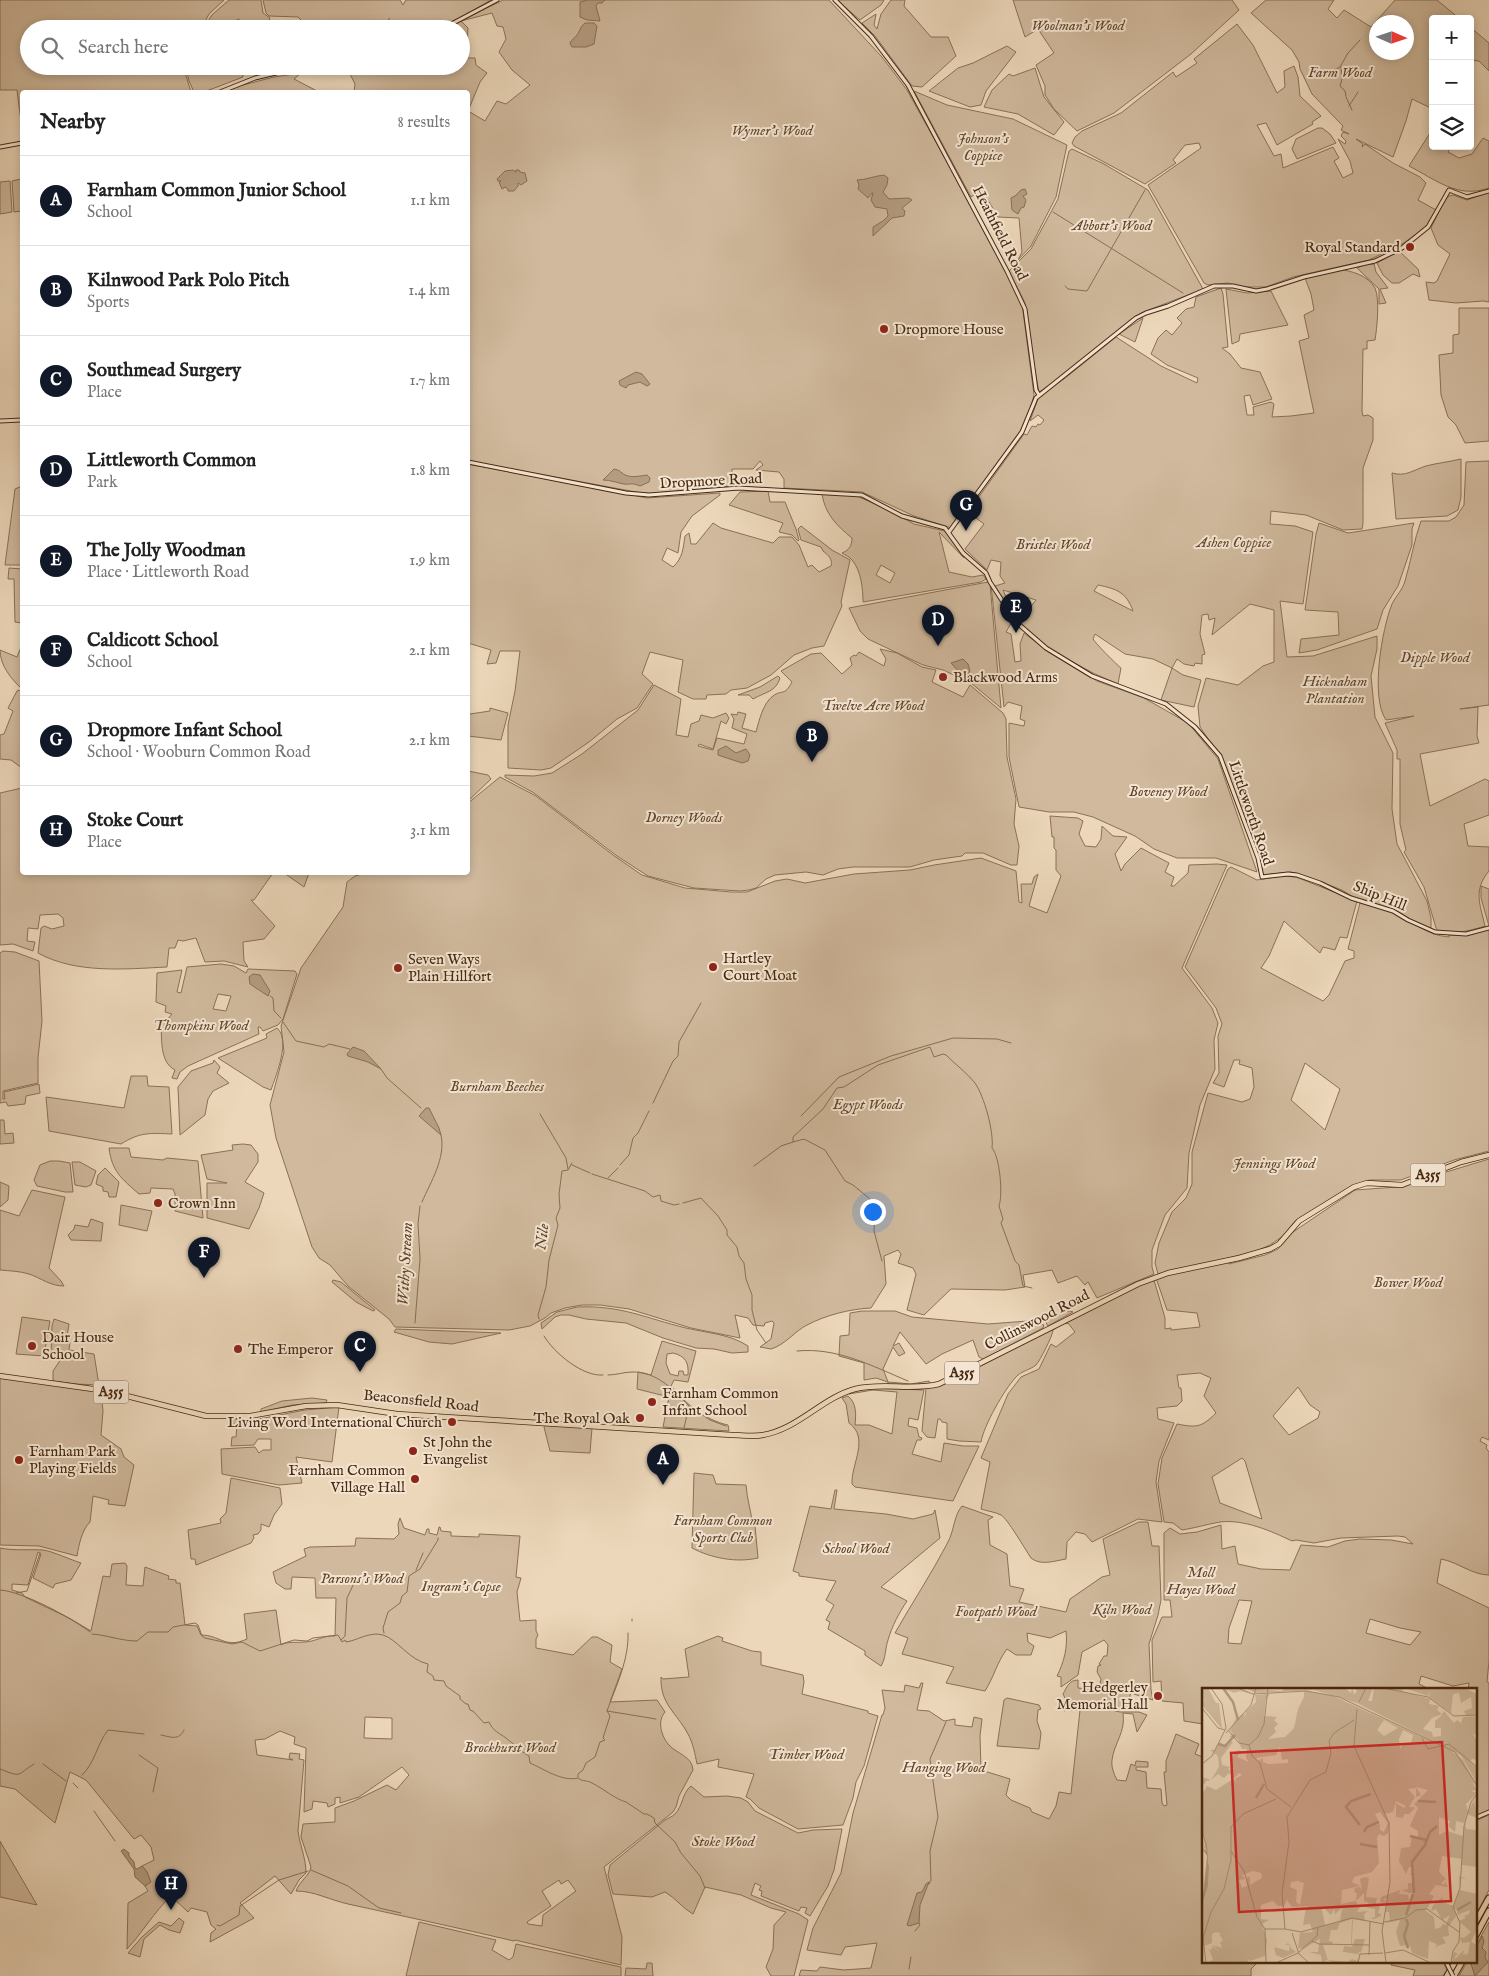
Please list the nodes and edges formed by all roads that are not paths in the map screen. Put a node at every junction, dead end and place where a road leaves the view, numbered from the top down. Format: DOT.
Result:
graph roads {
  1 [pos="497,0"];
  2 [pos="835,0"];
  3 [pos="459,20"];
  4 [pos="268,75"];
  5 [pos="225,90"];
  6 [pos="20,143"];
  7 [pos="0,147"];
  8 [pos="1489,191"];
  9 [pos="1039,394"];
  10 [pos="20,420"];
  11 [pos="0,421"];
  12 [pos="470,462"];
  13 [pos="949,532"];
  14 [pos="1262,877"];
  15 [pos="1489,928"];
  16 [pos="1489,1155"];
  17 [pos="0,1376"];
  18 [pos="754,1436"];
  19 [pos="1489,1812"];
  20 [pos="1476,1818"];
  21 [pos="1489,1898"];
  22 [pos="1489,1911"];
  23 [pos="1476,1921"];
  24 [pos="1476,1935"];
  25 [pos="1447,1964"];
  26 [pos="1454,1964"];
  27 [pos="1461,1964"];
  28 [pos="1448,1976"];
  29 [pos="1454,1976"];
  1 -- 3 [label="street"];
  2 -- 9 [label="street, Heathfield Road"];
  4 -- 5 [label="street"];
  6 -- 7 [label="street"];
  8 -- 9 [label="street"];
  9 -- 13 [label="street"];
  10 -- 11 [label="street"];
  12 -- 13 [label="street, Dropmore Road"];
  13 -- 14 [label="street, Littleworth Road"];
  14 -- 15 [label="street, Ship Hill"];
  16 -- 18 [label="main road, Collinswood Road / A355"];
  17 -- 18 [label="main road, Beaconsfield Road / A355"];
  19 -- 20 [label="street"];
  21 -- 23 [label="highway"];
  22 -- 24 [label="highway"];
  25 -- 29 [label="street, bridge"];
  26 -- 28 [label="highway"];
  27 -- 29 [label="highway"];
}
